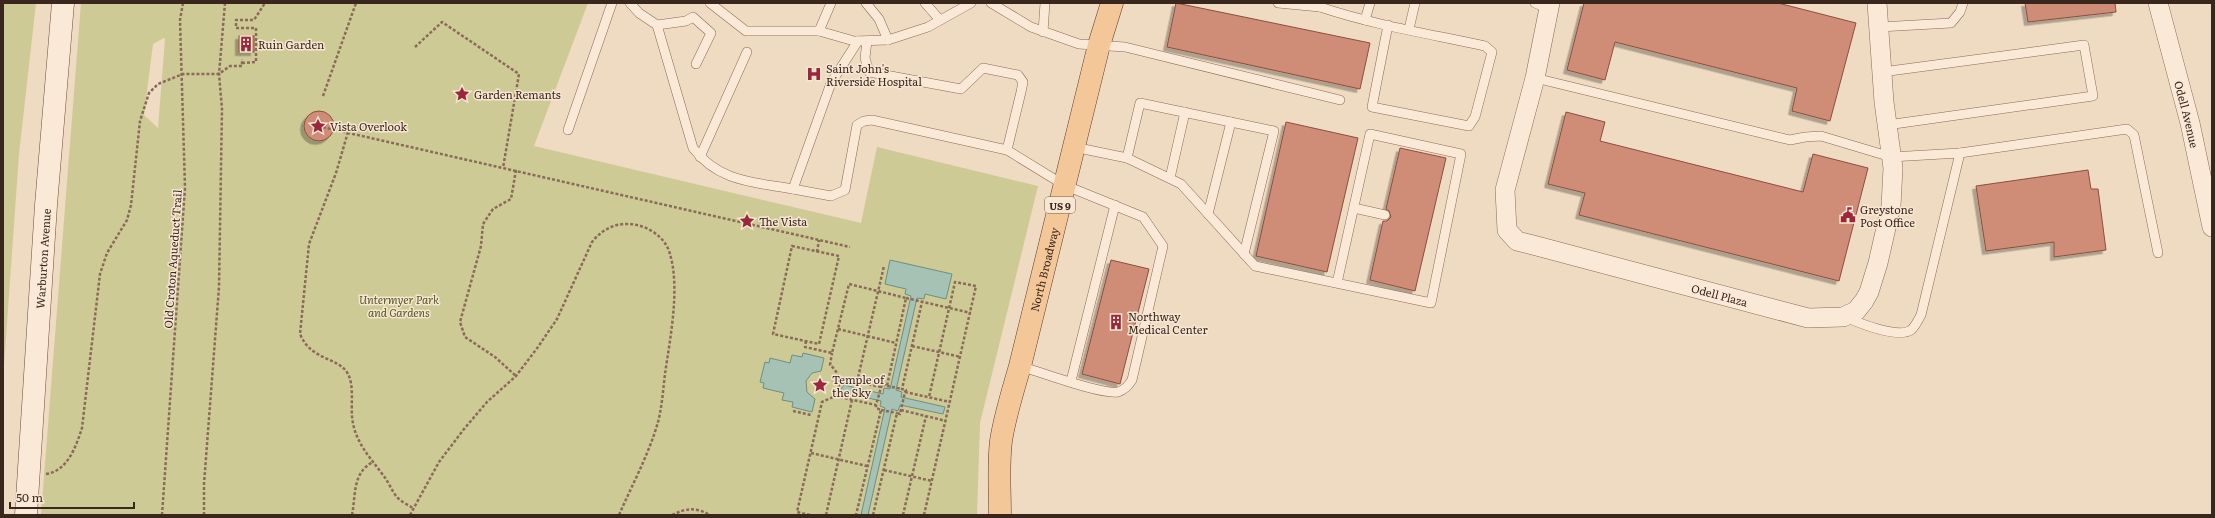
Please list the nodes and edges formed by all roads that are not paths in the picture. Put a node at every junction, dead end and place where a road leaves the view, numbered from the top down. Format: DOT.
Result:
graph roads {
  1 [pos="63,3"];
  2 [pos="612,3"];
  3 [pos="630,3"];
  4 [pos="710,3"];
  5 [pos="831,3"];
  6 [pos="866,3"];
  7 [pos="925,3"];
  8 [pos="971,3"];
  9 [pos="990,3"];
  10 [pos="1045,3"];
  11 [pos="1112,3"];
  12 [pos="1280,3"];
  13 [pos="1370,3"];
  14 [pos="1415,3"];
  15 [pos="1877,3"];
  16 [pos="1962,3"];
  17 [pos="2158,3"];
  18 [pos="1321,5"];
  19 [pos="1545,5"];
  20 [pos="940,20"];
  21 [pos="1365,20"];
  22 [pos="657,25"];
  23 [pos="1388,25"];
  24 [pos="1879,26"];
  25 [pos="1409,29"];
  26 [pos="819,31"];
  27 [pos="1043,32"];
  28 [pos="888,40"];
  29 [pos="862,41"];
  30 [pos="1099,45"];
  31 [pos="747,52"];
  32 [pos="696,64"];
  33 [pos="1882,72"];
  34 [pos="1535,78"];
  35 [pos="1340,100"];
  36 [pos="1185,112"];
  37 [pos="1231,122"];
  38 [pos="1887,125"];
  39 [pos="568,130"];
  40 [pos="1074,148"];
  41 [pos="1007,150"];
  42 [pos="1960,153"];
  43 [pos="700,157"];
  44 [pos="1891,157"];
  45 [pos="1126,158"];
  46 [pos="1170,178"];
  47 [pos="1064,185"];
  48 [pos="793,189"];
  49 [pos="1115,205"];
  50 [pos="1354,208"];
  51 [pos="1208,214"];
  52 [pos="1385,215"];
  53 [pos="2212,227"];
  54 [pos="2158,253"];
  55 [pos="1244,254"];
  56 [pos="1337,283"];
  57 [pos="1843,317"];
  58 [pos="1020,366"];
  59 [pos="1071,381"];
  60 [pos="26,515"];
  61 [pos="1000,515"];
  1 -- 60 [label="street, Warburton Avenue"];
  2 -- 39 [label="lane"];
  3 -- 22 [label="lane"];
  4 -- 26 [label="lane"];
  5 -- 26 [label="lane"];
  6 -- 28 [label="lane"];
  7 -- 20 [label="lane"];
  8 -- 20 [label="lane"];
  9 -- 27 [label="lane"];
  10 -- 27 [label="lane"];
  11 -- 30 [label="main road, North Broadway / US 9"];
  12 -- 18 [label="lane"];
  13 -- 21 [label="lane"];
  14 -- 25 [label="lane"];
  15 -- 24 [label="street"];
  16 -- 24 [label="lane"];
  17 -- 53 [label="street, Odell Avenue"];
  18 -- 21 [label="lane"];
  19 -- 34 [label="street, Odell Plaza"];
  20 -- 28 [label="lane"];
  21 -- 23 [label="lane"];
  22 -- 32 [label="lane"];
  22 -- 43 [label="lane"];
  23 -- 25 [label="lane"];
  23 -- 25 [label="lane"];
  24 -- 33 [label="street"];
  26 -- 29 [label="lane"];
  27 -- 30 [label="lane"];
  28 -- 29 [label="lane"];
  29 -- 41 [label="lane"];
  29 -- 48 [label="lane"];
  30 -- 35 [label="lane"];
  30 -- 40 [label="main road, North Broadway / US 9"];
  31 -- 43 [label="lane"];
  33 -- 38 [label="street"];
  33 -- 38 [label="lane"];
  34 -- 44 [label="lane"];
  34 -- 57 [label="street, Odell Plaza"];
  36 -- 37 [label="lane"];
  36 -- 45 [label="lane"];
  36 -- 46 [label="lane"];
  37 -- 51 [label="lane"];
  37 -- 55 [label="lane"];
  38 -- 44 [label="street"];
  40 -- 45 [label="lane"];
  40 -- 47 [label="main road, North Broadway / US 9"];
  41 -- 47 [label="lane"];
  41 -- 48 [label="lane"];
  42 -- 44 [label="lane"];
  42 -- 54 [label="lane"];
  42 -- 57 [label="lane"];
  43 -- 48 [label="lane"];
  44 -- 57 [label="street"];
  45 -- 46 [label="lane"];
  46 -- 51 [label="lane"];
  47 -- 49 [label="lane"];
  47 -- 58 [label="main road, North Broadway / US 9"];
  49 -- 59 [label="lane"];
  49 -- 59 [label="lane"];
  50 -- 52 [label="lane"];
  50 -- 56 [label="lane"];
  50 -- 56 [label="lane"];
  51 -- 55 [label="lane"];
  55 -- 56 [label="lane"];
  58 -- 59 [label="lane"];
  58 -- 61 [label="main road, North Broadway / US 9"];
}
